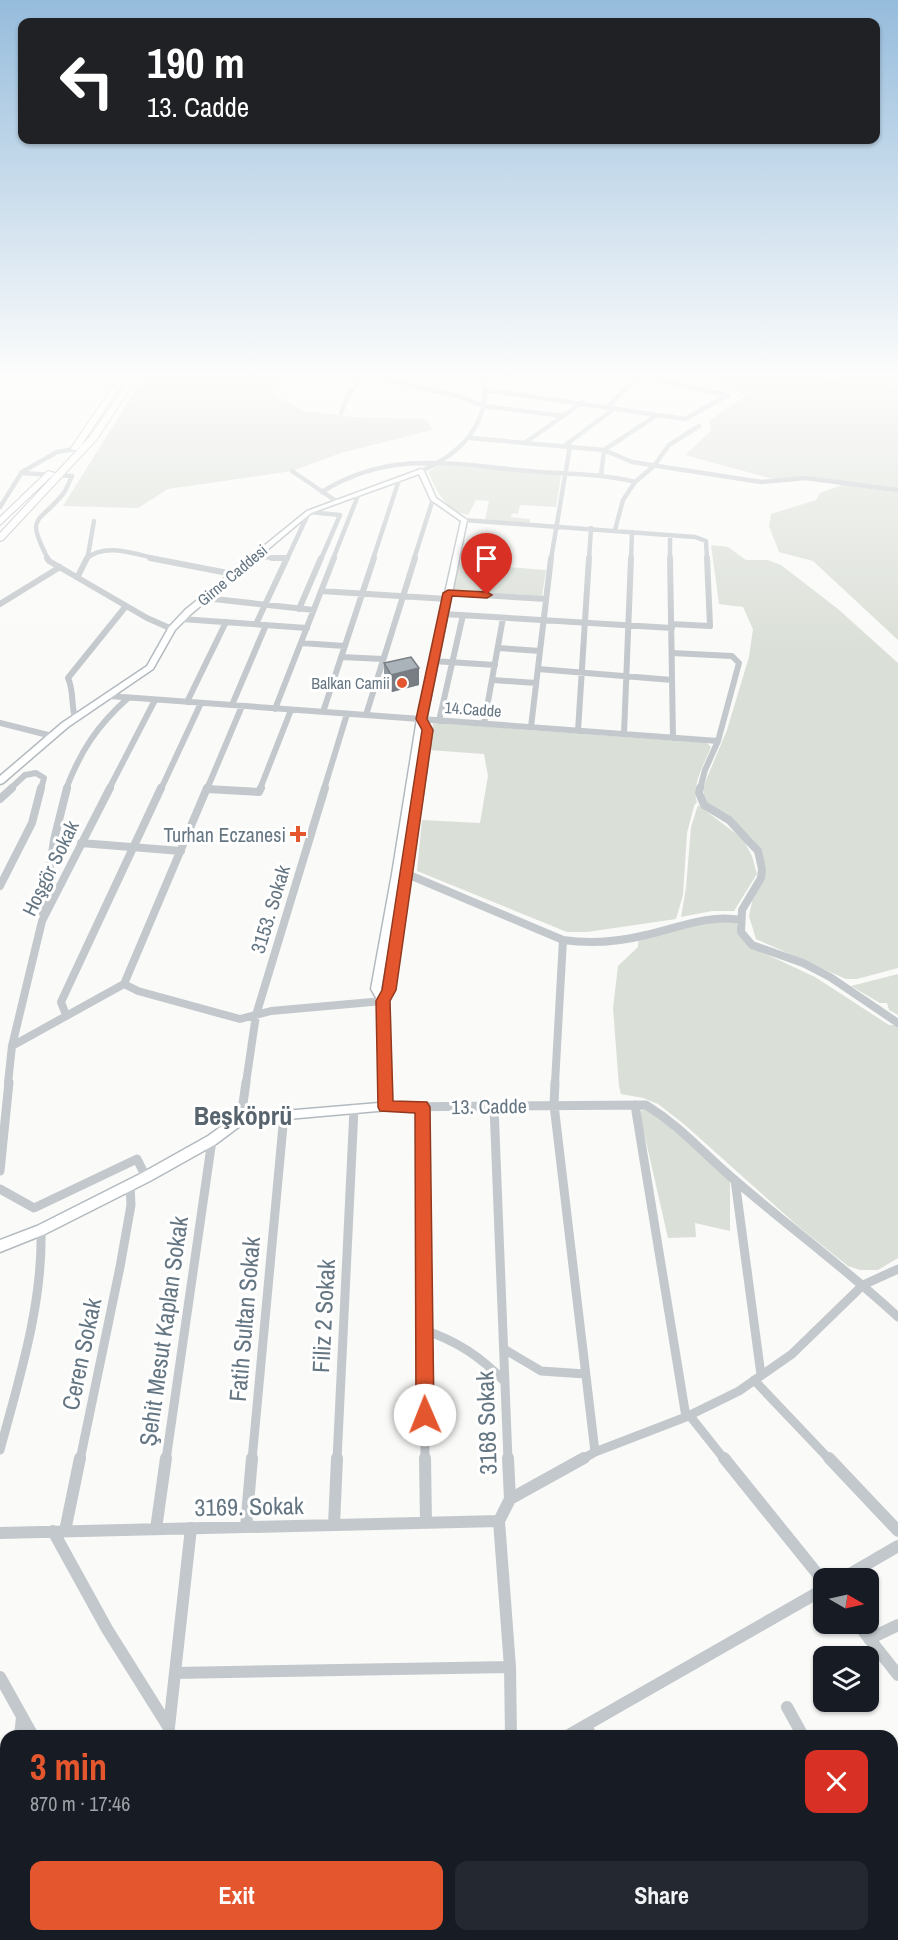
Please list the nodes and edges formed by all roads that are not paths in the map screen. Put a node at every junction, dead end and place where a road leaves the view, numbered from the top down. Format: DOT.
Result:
graph roads {
  1 [pos="29,469"];
  2 [pos="55,469"];
  3 [pos="67,469"];
  4 [pos="374,469"];
  5 [pos="427,469"];
  6 [pos="496,469"];
  7 [pos="565,469"];
  8 [pos="602,469"];
  9 [pos="651,469"];
  10 [pos="676,469"];
  11 [pos="292,471"];
  12 [pos="421,471"];
  13 [pos="21,473"];
  14 [pos="51,473"];
  15 [pos="62,474"];
  16 [pos="565,474"];
  17 [pos="601,476"];
  18 [pos="399,480"];
  19 [pos="634,482"];
  20 [pos="898,490"];
  21 [pos="322,492"];
  22 [pos="359,493"];
  23 [pos="433,499"];
  24 [pos="336,501"];
  25 [pos="0,507"];
  26 [pos="309,512"];
  27 [pos="464,520"];
  28 [pos="94,521"];
  29 [pos="0,522"];
  30 [pos="555,525"];
  31 [pos="591,528"];
  32 [pos="615,530"];
  33 [pos="632,532"];
  34 [pos="670,535"];
  35 [pos="0,538"];
  36 [pos="88,555"];
  37 [pos="254,557"];
  38 [pos="287,558"];
  39 [pos="60,567"];
  40 [pos="233,574"];
  41 [pos="78,576"];
  42 [pos="321,591"];
  43 [pos="362,594"];
  44 [pos="403,596"];
  45 [pos="447,596"];
  46 [pos="205,598"];
  47 [pos="546,599"];
  48 [pos="0,604"];
  49 [pos="265,605"];
  50 [pos="126,606"];
  51 [pos="299,609"];
  52 [pos="314,610"];
  53 [pos="444,614"];
  54 [pos="463,615"];
  55 [pos="503,618"];
  56 [pos="181,619"];
  57 [pos="544,620"];
  58 [pos="226,622"];
  59 [pos="585,623"];
  60 [pos="256,624"];
  61 [pos="266,625"];
  62 [pos="628,626"];
  63 [pos="672,626"];
  64 [pos="307,628"];
  65 [pos="172,629"];
  66 [pos="301,643"];
  67 [pos="345,646"];
  68 [pos="498,648"];
  69 [pos="540,651"];
  70 [pos="672,653"];
  71 [pos="341,657"];
  72 [pos="383,659"];
  73 [pos="434,662"];
  74 [pos="453,663"];
  75 [pos="495,665"];
  76 [pos="538,669"];
  77 [pos="582,672"];
  78 [pos="626,676"];
  79 [pos="492,680"];
  80 [pos="672,680"];
  81 [pos="536,683"];
  82 [pos="109,696"];
  83 [pos="128,698"];
  84 [pos="155,700"];
  85 [pos="187,702"];
  86 [pos="201,703"];
  87 [pos="232,705"];
  88 [pos="242,706"];
  89 [pos="275,709"];
  90 [pos="291,710"];
  91 [pos="323,712"];
  92 [pos="348,714"];
  93 [pos="366,715"];
  94 [pos="75,718"];
  95 [pos="421,719"];
  96 [pos="439,721"];
  97 [pos="0,723"];
  98 [pos="484,724"];
  99 [pos="531,727"];
  100 [pos="578,731"];
  101 [pos="624,734"];
  102 [pos="52,736"];
  103 [pos="673,738"];
  104 [pos="718,741"];
  105 [pos="0,781"];
  106 [pos="207,789"];
  107 [pos="0,799"];
  108 [pos="81,843"];
  109 [pos="133,847"];
  110 [pos="181,851"];
  111 [pos="402,874"];
  112 [pos="0,886"];
  113 [pos="741,920"];
  114 [pos="42,921"];
  115 [pos="563,940"];
  116 [pos="124,984"];
  117 [pos="383,1001"];
  118 [pos="66,1015"];
  119 [pos="256,1015"];
  120 [pos="898,1023"];
  121 [pos="12,1046"];
  122 [pos="554,1105"];
  123 [pos="634,1105"];
  124 [pos="494,1106"];
  125 [pos="386,1107"];
  126 [pos="422,1107"];
  127 [pos="354,1109"];
  128 [pos="284,1115"];
  129 [pos="242,1118"];
  130 [pos="212,1140"];
  131 [pos="0,1171"];
  132 [pos="146,1177"];
  133 [pos="735,1180"];
  134 [pos="129,1185"];
  135 [pos="0,1189"];
  136 [pos="40,1230"];
  137 [pos="0,1246"];
  138 [pos="898,1269"];
  139 [pos="863,1284"];
  140 [pos="898,1317"];
  141 [pos="424,1329"];
  142 [pos="504,1349"];
  143 [pos="585,1374"];
  144 [pos="758,1377"];
  145 [pos="505,1382"];
  146 [pos="688,1417"];
  147 [pos="0,1450"];
  148 [pos="595,1452"];
  149 [pos="510,1498"];
  150 [pos="499,1521"];
  151 [pos="426,1523"];
  152 [pos="334,1525"];
  153 [pos="246,1527"];
  154 [pos="191,1528"];
  155 [pos="156,1529"];
  156 [pos="59,1531"];
  157 [pos="898,1531"];
  158 [pos="0,1533"];
  159 [pos="898,1546"];
  160 [pos="860,1568"];
  161 [pos="813,1569"];
  162 [pos="813,1596"];
  163 [pos="898,1625"];
  164 [pos="865,1634"];
  165 [pos="869,1639"];
  166 [pos="510,1667"];
  167 [pos="175,1673"];
  168 [pos="898,1675"];
  169 [pos="0,1677"];
  170 [pos="787,1707"];
  171 [pos="22,1717"];
  172 [pos="21,1730"];
  173 [pos="30,1730"];
  174 [pos="168,1730"];
  175 [pos="169,1730"];
  176 [pos="511,1730"];
  177 [pos="588,1730"];
  178 [pos="799,1730"];
  1 -- 13 [label="street"];
  2 -- 14 [label="highway"];
  3 -- 15 [label="highway"];
  4 -- 21 [label="street"];
  5 -- 12 [label="street, Girne Caddesi"];
  6 -- 16 [label="street"];
  7 -- 16 [label="street"];
  8 -- 17 [label="street"];
  9 -- 19 [label="street"];
  10 -- 20 [label="street"];
  11 -- 21 [label="street"];
  12 -- 18 [label="street, Girne Caddesi"];
  12 -- 23 [label="street"];
  13 -- 14 [label="street"];
  13 -- 25 [label="street"];
  14 -- 15 [label="street"];
  14 -- 29 [label="highway"];
  15 -- 35 [label="highway"];
  15 -- 39 [label="street"];
  16 -- 17 [label="street"];
  16 -- 30 [label="street"];
  17 -- 19 [label="street"];
  18 -- 22 [label="street, Girne Caddesi"];
  18 -- 43 [label="street"];
  19 -- 32 [label="street"];
  21 -- 24 [label="street"];
  22 -- 24 [label="street, Girne Caddesi"];
  22 -- 42 [label="street"];
  23 -- 27 [label="street"];
  23 -- 44 [label="street"];
  24 -- 26 [label="street, Girne Caddesi"];
  26 -- 37 [label="street, Girne Caddesi"];
  26 -- 38 [label="street"];
  26 -- 51 [label="street"];
  27 -- 30 [label="street"];
  27 -- 45 [label="street"];
  28 -- 36 [label="street"];
  30 -- 31 [label="street"];
  30 -- 47 [label="street"];
  31 -- 32 [label="street"];
  31 -- 59 [label="street"];
  32 -- 33 [label="street"];
  33 -- 34 [label="street"];
  33 -- 62 [label="street"];
  34 -- 63 [label="street"];
  34 -- 63 [label="street"];
  36 -- 40 [label="street"];
  36 -- 41 [label="street"];
  37 -- 38 [label="street"];
  37 -- 40 [label="street, Girne Caddesi"];
  38 -- 49 [label="street"];
  39 -- 41 [label="street"];
  39 -- 48 [label="street"];
  40 -- 46 [label="street, Girne Caddesi"];
  41 -- 50 [label="street"];
  42 -- 43 [label="street"];
  42 -- 52 [label="street"];
  43 -- 44 [label="street"];
  43 -- 67 [label="street"];
  44 -- 45 [label="street"];
  44 -- 72 [label="street"];
  45 -- 47 [label="street"];
  45 -- 53 [label="street"];
  46 -- 49 [label="street"];
  46 -- 56 [label="street, Girne Caddesi"];
  47 -- 57 [label="street"];
  49 -- 51 [label="street"];
  49 -- 60 [label="street"];
  50 -- 65 [label="street"];
  50 -- 94 [label="street"];
  51 -- 52 [label="street"];
  52 -- 64 [label="street"];
  53 -- 54 [label="street"];
  53 -- 73 [label="street"];
  54 -- 55 [label="street"];
  54 -- 74 [label="street"];
  55 -- 57 [label="street"];
  55 -- 68 [label="street"];
  56 -- 58 [label="street"];
  56 -- 65 [label="street, Girne Caddesi"];
  57 -- 59 [label="street"];
  57 -- 69 [label="street"];
  58 -- 60 [label="street"];
  58 -- 85 [label="street"];
  59 -- 62 [label="street"];
  59 -- 77 [label="street"];
  60 -- 61 [label="street"];
  61 -- 64 [label="street"];
  61 -- 87 [label="street"];
  62 -- 63 [label="street"];
  62 -- 78 [label="street"];
  63 -- 70 [label="street"];
  64 -- 66 [label="street"];
  65 -- 82 [label="street, Girne Caddesi"];
  66 -- 67 [label="street"];
  66 -- 89 [label="street"];
  67 -- 71 [label="street"];
  68 -- 69 [label="street"];
  68 -- 75 [label="street"];
  69 -- 76 [label="street"];
  70 -- 80 [label="street"];
  70 -- 104 [label="street"];
  71 -- 72 [label="street"];
  71 -- 91 [label="street"];
  72 -- 93 [label="street"];
  73 -- 74 [label="street"];
  73 -- 95 [label="street"];
  74 -- 75 [label="street"];
  74 -- 96 [label="street"];
  75 -- 79 [label="street"];
  76 -- 77 [label="street"];
  76 -- 81 [label="street"];
  77 -- 78 [label="street"];
  77 -- 100 [label="street"];
  78 -- 80 [label="street"];
  78 -- 101 [label="street"];
  79 -- 81 [label="street"];
  79 -- 98 [label="street"];
  80 -- 103 [label="street"];
  81 -- 99 [label="street"];
  82 -- 83 [label="street, 14.Cadde"];
  82 -- 94 [label="street, Girne Caddesi"];
  83 -- 84 [label="street, 14.Cadde"];
  83 -- 114 [label="street"];
  84 -- 85 [label="street, 14.Cadde"];
  84 -- 108 [label="street, Hoşgör Sokak"];
  85 -- 86 [label="street, 14.Cadde"];
  86 -- 87 [label="street, 14.Cadde"];
  86 -- 109 [label="street"];
  87 -- 88 [label="street, 14.Cadde"];
  88 -- 89 [label="street, 14.Cadde"];
  88 -- 106 [label="street"];
  89 -- 90 [label="street, 14.Cadde"];
  90 -- 91 [label="street, 14.Cadde"];
  90 -- 106 [label="street"];
  91 -- 92 [label="street, 14.Cadde"];
  92 -- 93 [label="street, 14.Cadde"];
  92 -- 119 [label="street, 3153. Sokak"];
  93 -- 95 [label="street, 14.Cadde"];
  94 -- 102 [label="street, Girne Caddesi"];
  95 -- 96 [label="street, 14.Cadde"];
  95 -- 111 [label="street"];
  96 -- 98 [label="street, 14.Cadde"];
  97 -- 102 [label="street"];
  98 -- 99 [label="street, 14.Cadde"];
  99 -- 100 [label="street, 14.Cadde"];
  100 -- 101 [label="street, 14.Cadde"];
  101 -- 103 [label="street, 14.Cadde"];
  102 -- 105 [label="street, Girne Caddesi"];
  103 -- 104 [label="street, 14.Cadde"];
  104 -- 113 [label="street"];
  106 -- 110 [label="street"];
  107 -- 112 [label="street"];
  108 -- 109 [label="street"];
  108 -- 114 [label="street, Hoşgör Sokak"];
  109 -- 110 [label="street"];
  109 -- 118 [label="street"];
  110 -- 116 [label="street"];
  111 -- 115 [label="street"];
  111 -- 117 [label="street"];
  113 -- 115 [label="street"];
  113 -- 120 [label="street"];
  114 -- 121 [label="street, Hoşgör Sokak"];
  115 -- 122 [label="street"];
  116 -- 118 [label="street"];
  116 -- 119 [label="street"];
  117 -- 119 [label="street"];
  117 -- 125 [label="street"];
  118 -- 121 [label="street"];
  119 -- 129 [label="street, 3153. Sokak"];
  121 -- 131 [label="street, Hoşgör Sokak"];
  122 -- 123 [label="street, 13. Cadde"];
  122 -- 124 [label="street, 13. Cadde"];
  122 -- 143 [label="street"];
  123 -- 133 [label="street, 13. Cadde"];
  123 -- 146 [label="street"];
  124 -- 126 [label="street, 13. Cadde"];
  124 -- 142 [label="street, 3168 Sokak"];
  125 -- 126 [label="street, 13. Cadde"];
  125 -- 127 [label="street, 13. Cadde"];
  126 -- 141 [label="street"];
  127 -- 128 [label="street, 13. Cadde"];
  127 -- 152 [label="street, Filiz 2 Sokak"];
  128 -- 129 [label="street, 13. Cadde"];
  128 -- 153 [label="street, Fatih Sultan Sokak"];
  129 -- 130 [label="street"];
  130 -- 132 [label="street"];
  130 -- 155 [label="street, Şehit Mesut Kaplan Sokak"];
  132 -- 134 [label="street"];
  132 -- 135 [label="street"];
  133 -- 139 [label="street, 13. Cadde"];
  133 -- 144 [label="street"];
  134 -- 136 [label="street"];
  134 -- 156 [label="street, Ceren Sokak"];
  136 -- 137 [label="street"];
  136 -- 147 [label="street"];
  138 -- 139 [label="street"];
  139 -- 140 [label="street, 13. Cadde"];
  139 -- 144 [label="street"];
  141 -- 145 [label="street"];
  141 -- 151 [label="street"];
  142 -- 143 [label="street"];
  142 -- 145 [label="street, 3168 Sokak"];
  143 -- 148 [label="street"];
  144 -- 146 [label="street"];
  144 -- 157 [label="street"];
  145 -- 149 [label="street, 3168 Sokak"];
  146 -- 148 [label="street"];
  146 -- 161 [label="street"];
  148 -- 149 [label="street"];
  149 -- 150 [label="street, 3168 Sokak"];
  150 -- 151 [label="street, 3169. Sokak"];
  150 -- 166 [label="street, 3168 Sokak"];
  151 -- 152 [label="street, 3169. Sokak"];
  152 -- 153 [label="street, 3169. Sokak"];
  153 -- 154 [label="street, 3169. Sokak"];
  154 -- 155 [label="street, 3169. Sokak"];
  154 -- 167 [label="street"];
  155 -- 156 [label="street, 3169. Sokak"];
  156 -- 158 [label="street, 3169. Sokak"];
  156 -- 174 [label="street"];
  159 -- 160 [label="street"];
  162 -- 177 [label="street"];
  163 -- 165 [label="street"];
  164 -- 165 [label="street"];
  165 -- 168 [label="street"];
  166 -- 167 [label="street"];
  166 -- 176 [label="street, 3168 Sokak"];
  167 -- 175 [label="street"];
  169 -- 171 [label="street"];
  170 -- 178 [label="street"];
  171 -- 172 [label="street"];
  171 -- 173 [label="street"];
}
